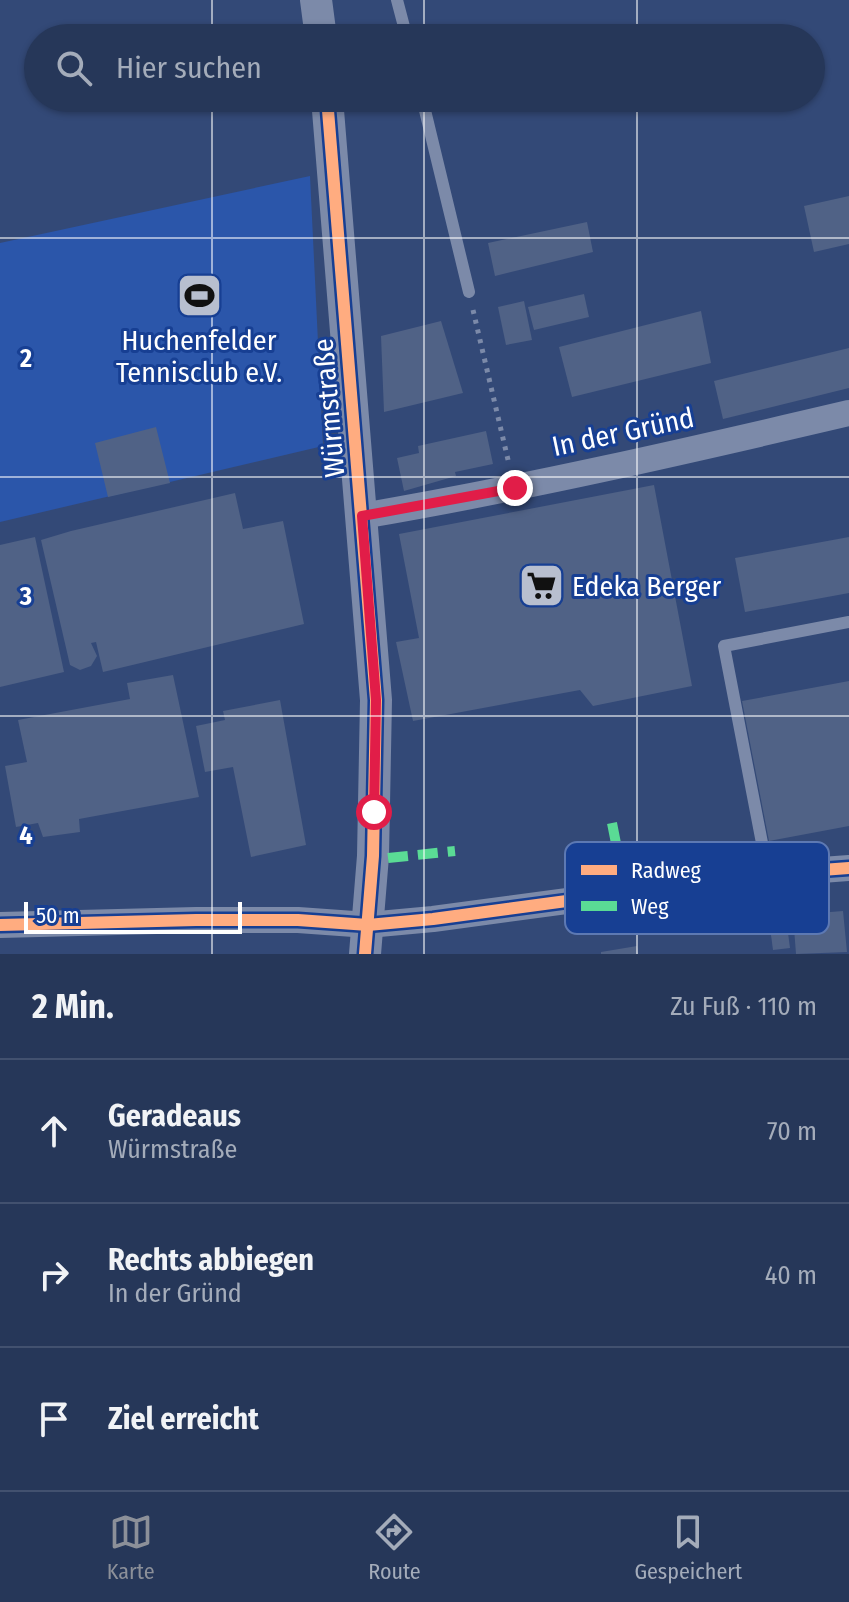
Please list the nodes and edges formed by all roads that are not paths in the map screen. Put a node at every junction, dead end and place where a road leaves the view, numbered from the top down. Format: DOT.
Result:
graph roads {
  1 [pos="316,0"];
  2 [pos="397,0"];
  3 [pos="319,24"];
  4 [pos="403,24"];
  5 [pos="328,112"];
  6 [pos="425,112"];
  7 [pos="469,292"];
  8 [pos="849,413"];
  9 [pos="362,516"];
  10 [pos="849,622"];
  11 [pos="762,842"];
  12 [pos="849,868"];
  13 [pos="829,869"];
  14 [pos="565,901"];
  15 [pos="0,925"];
  16 [pos="366,939"];
  1 -- 3 [label="street"];
  2 -- 4 [label="lane"];
  5 -- 9 [label="street, Würmstraße"];
  6 -- 7 [label="lane"];
  8 -- 9 [label="street, In der Gründ"];
  9 -- 16 [label="street, Würmstraße"];
  10 -- 11 [label="lane"];
  12 -- 13 [label="street"];
  14 -- 16 [label="street"];
  15 -- 16 [label="street"];
}
